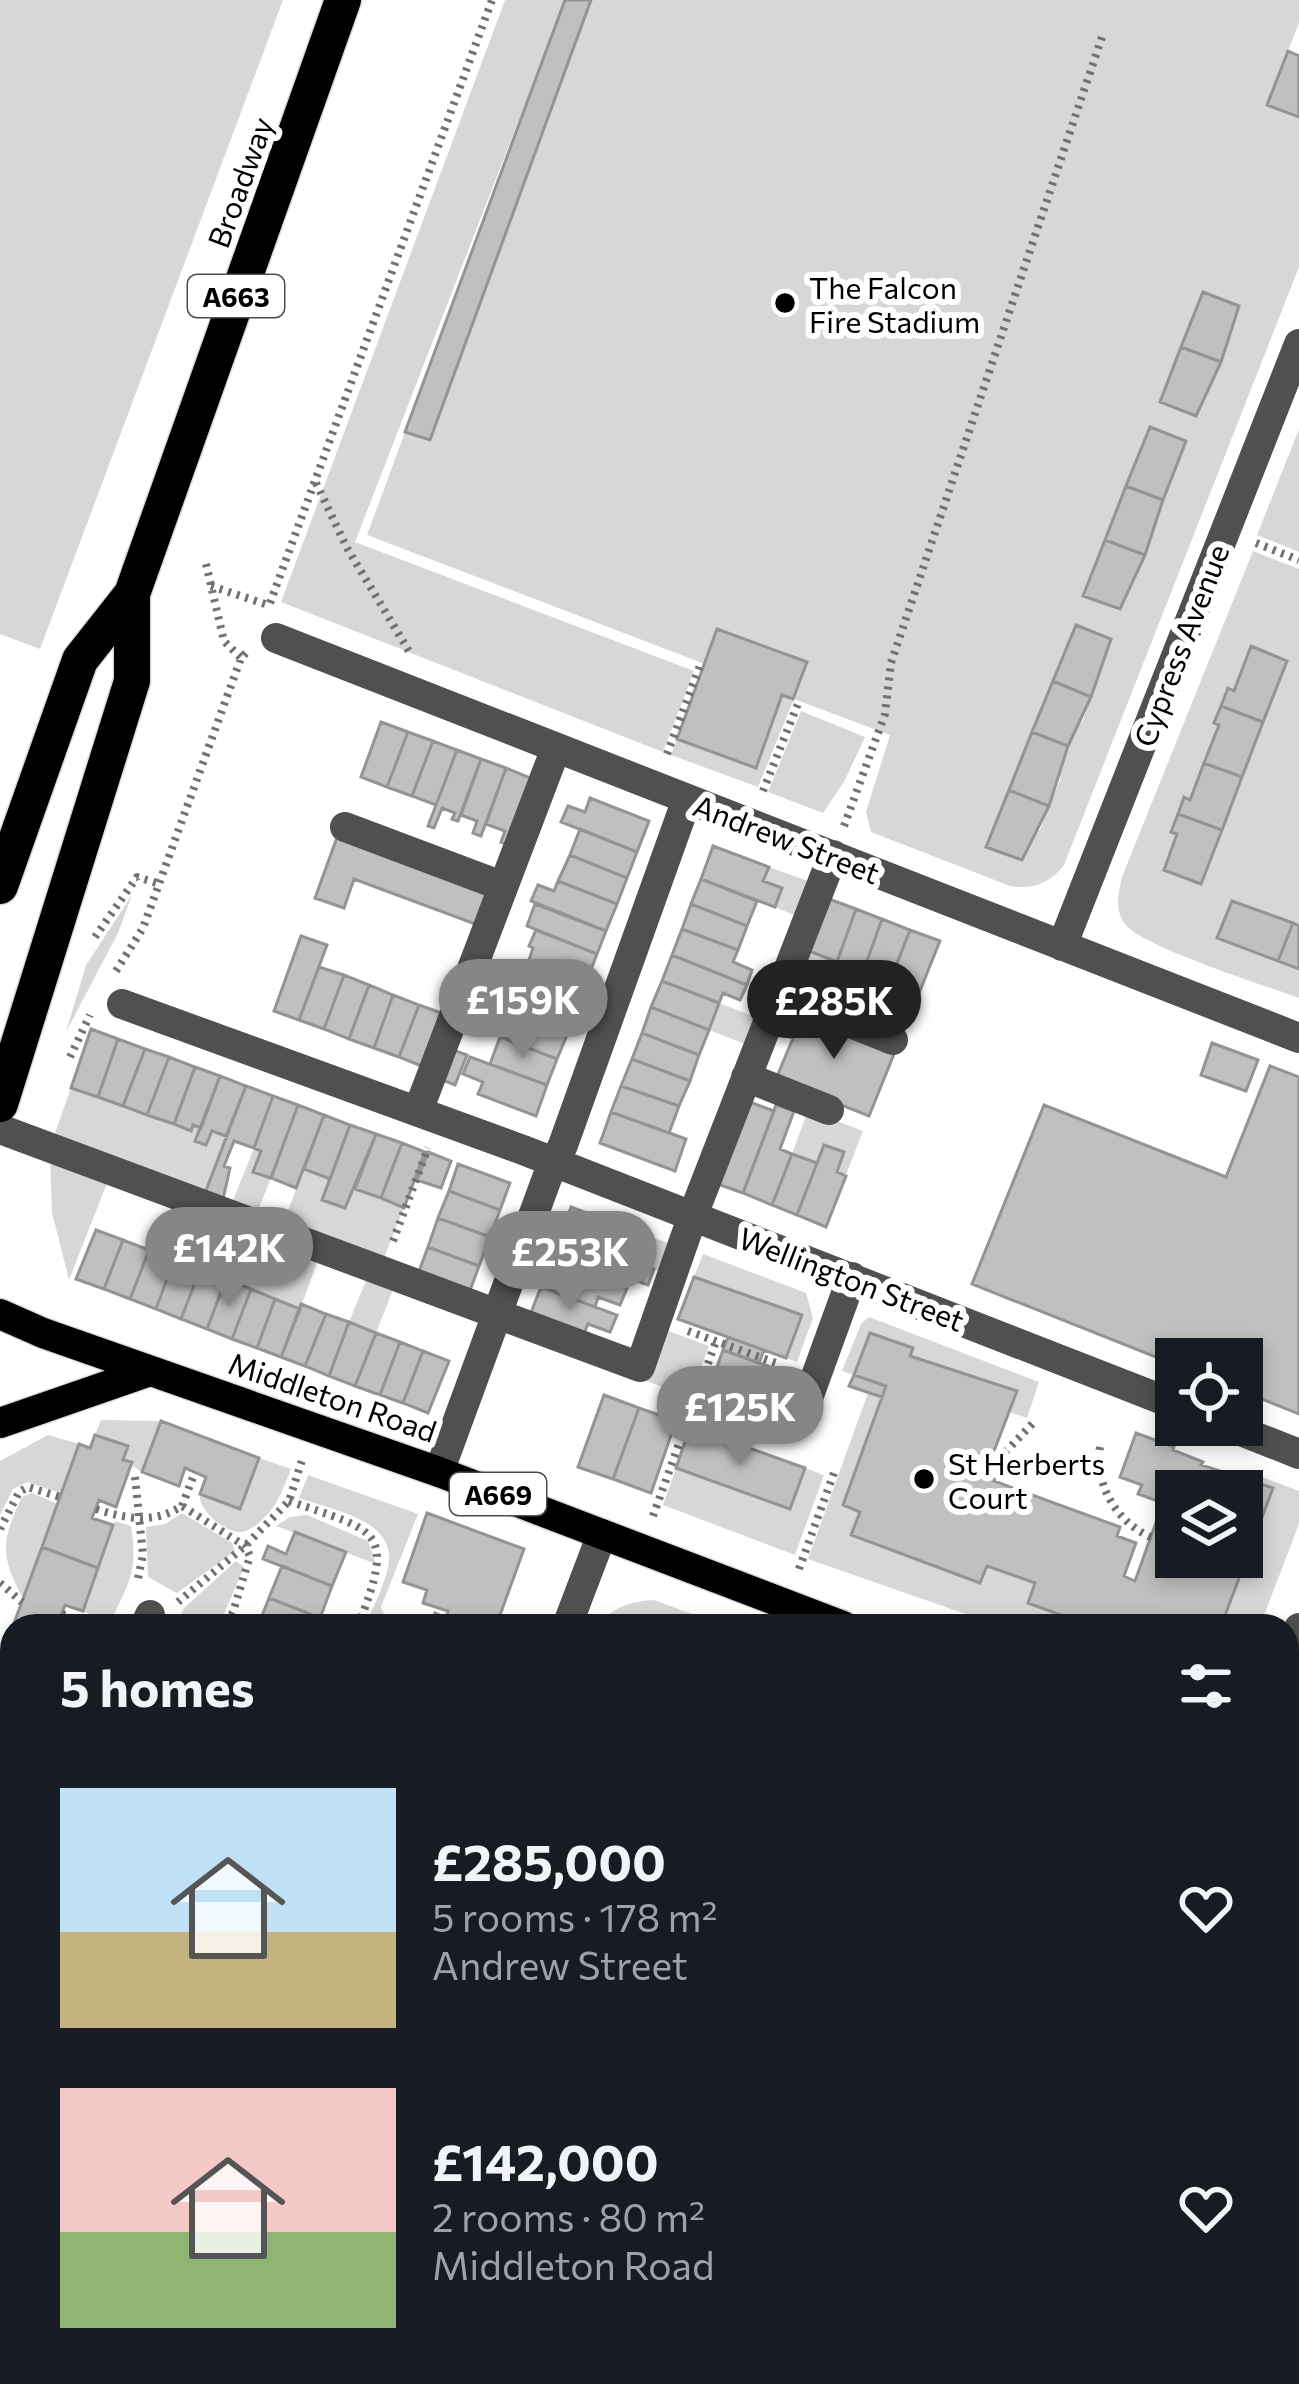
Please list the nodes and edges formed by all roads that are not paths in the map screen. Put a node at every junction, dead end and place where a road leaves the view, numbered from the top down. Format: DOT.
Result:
graph roads {
  1 [pos="343,0"];
  2 [pos="1299,344"];
  3 [pos="132,594"];
  4 [pos="264,637"];
  5 [pos="556,748"];
  6 [pos="687,799"];
  7 [pos="345,826"];
  8 [pos="833,855"];
  9 [pos="0,886"];
  10 [pos="502,886"];
  11 [pos="1062,946"];
  12 [pos="778,994"];
  13 [pos="110,995"];
  14 [pos="1299,1038"];
  15 [pos="893,1040"];
  16 [pos="746,1077"];
  17 [pos="0,1104"];
  18 [pos="830,1110"];
  19 [pos="418,1112"];
  20 [pos="0,1129"];
  21 [pos="556,1163"];
  22 [pos="693,1215"];
  23 [pos="852,1276"];
  24 [pos="0,1313"];
  25 [pos="499,1314"];
  26 [pos="150,1371"];
  27 [pos="1155,1397"];
  28 [pos="0,1423"];
  29 [pos="799,1423"];
  30 [pos="1263,1440"];
  31 [pos="1299,1454"];
  32 [pos="439,1472"];
  33 [pos="602,1534"];
  34 [pos="572,1614"];
  35 [pos="812,1614"];
  1 -- 3 [label="highway, Broadway / A663"];
  2 -- 11 [label="street, Cypress Avenue"];
  3 -- 9 [label="highway, Broadway / A663"];
  3 -- 17 [label="highway, Broadway / A663"];
  4 -- 5 [label="street, Andrew Street"];
  5 -- 6 [label="street, Andrew Street"];
  5 -- 10 [label="street"];
  6 -- 8 [label="street, Andrew Street"];
  6 -- 21 [label="street"];
  7 -- 10 [label="street"];
  8 -- 11 [label="street, Andrew Street"];
  8 -- 12 [label="street"];
  10 -- 19 [label="street"];
  11 -- 14 [label="street, Andrew Street"];
  12 -- 15 [label="street"];
  12 -- 16 [label="street"];
  13 -- 19 [label="street, Wellington Street"];
  16 -- 18 [label="street"];
  16 -- 22 [label="street"];
  19 -- 21 [label="street, Wellington Street"];
  20 -- 25 [label="street"];
  21 -- 22 [label="street, Wellington Street"];
  21 -- 25 [label="street"];
  22 -- 23 [label="street, Wellington Street"];
  22 -- 25 [label="street"];
  23 -- 27 [label="street, Wellington Street"];
  23 -- 29 [label="street"];
  24 -- 26 [label="main road, Middleton Road / A669"];
  25 -- 32 [label="street"];
  26 -- 28 [label="main road"];
  26 -- 32 [label="main road, Middleton Road / A669"];
  30 -- 31 [label="street"];
  32 -- 33 [label="main road, Middleton Road / A669"];
  33 -- 34 [label="street"];
  33 -- 35 [label="main road, Middleton Road / A669"];
}
